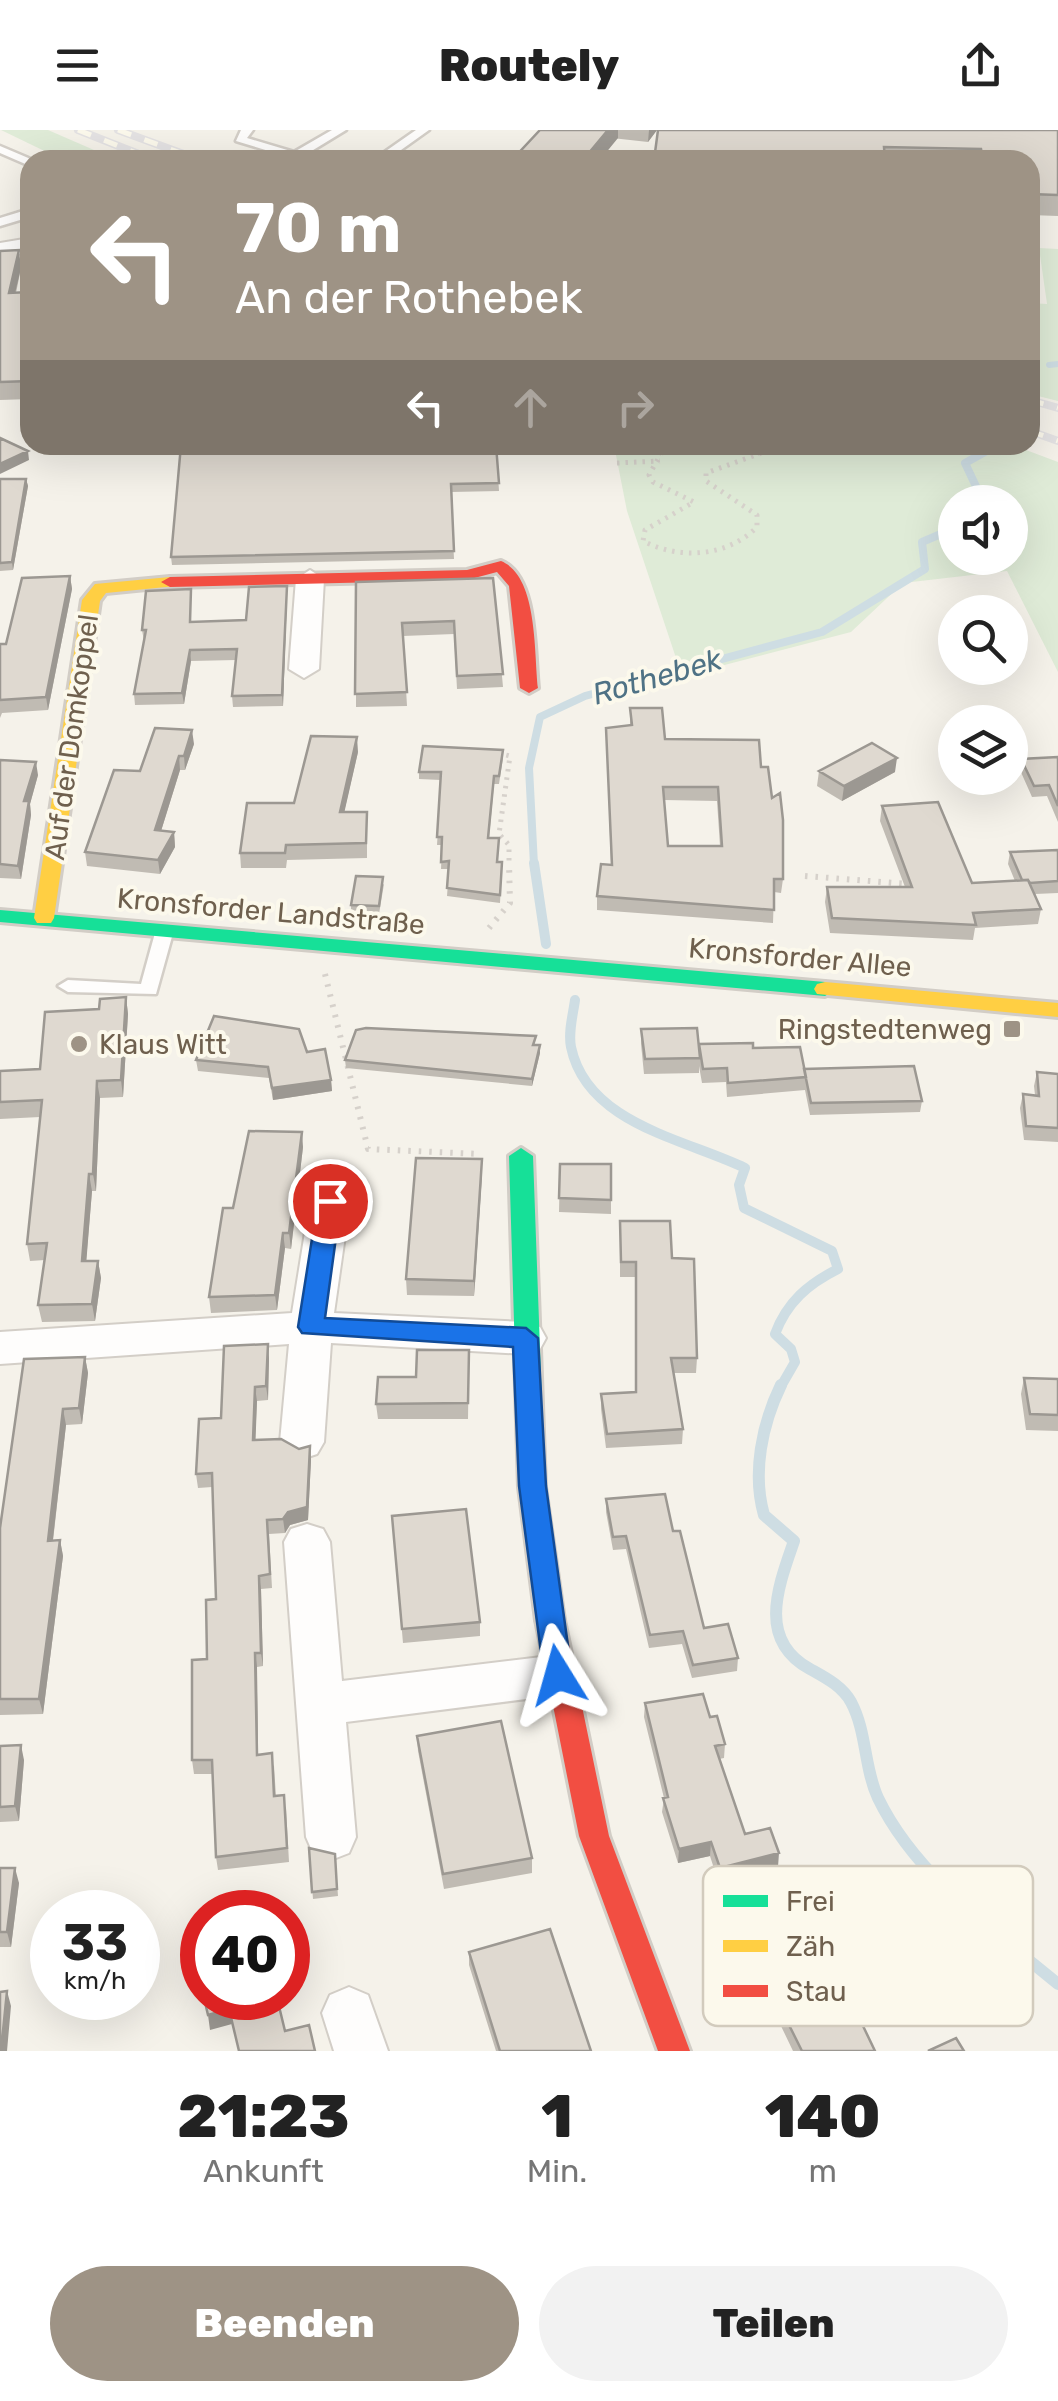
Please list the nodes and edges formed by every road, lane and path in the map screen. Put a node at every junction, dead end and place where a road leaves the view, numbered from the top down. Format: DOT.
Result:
graph roads {
  1 [pos="247,130"];
  2 [pos="340,130"];
  3 [pos="423,130"];
  4 [pos="274,150"];
  5 [pos="305,150"];
  6 [pos="394,150"];
  7 [pos="659,455"];
  8 [pos="756,455"];
  9 [pos="660,462"];
  10 [pos="617,463"];
  11 [pos="310,578"];
  12 [pos="304,669"];
  13 [pos="529,688"];
  14 [pos="482,752"];
  15 [pos="804,876"];
  16 [pos="912,884"];
  17 [pos="0,916"];
  18 [pos="44,918"];
  19 [pos="164,933"];
  20 [pos="475,960"];
  21 [pos="536,966"];
  22 [pos="68,986"];
  23 [pos="329,991"];
  24 [pos="1058,1010"];
  25 [pos="521,1156"];
  26 [pos="330,1201"];
  27 [pos="311,1327"];
  28 [pos="526,1338"];
  29 [pos="0,1348"];
  30 [pos="302,1442"];
  31 [pos="307,1542"];
  32 [pos="558,1675"];
  33 [pos="317,1705"];
  34 [pos="331,1837"];
  35 [pos="674,2051"];
  1 -- 4 [label="lane"];
  2 -- 5 [label="lane"];
  3 -- 6 [label="lane"];
  7 -- 9 [label="path"];
  8 -- 9 [label="path"];
  9 -- 10 [label="path"];
  11 -- 12 [label="street"];
  11 -- 13 [label="street, Auf der Domkoppel"];
  11 -- 18 [label="street, Auf der Domkoppel"];
  14 -- 20 [label="path"];
  15 -- 16 [label="path"];
  17 -- 18 [label="street, Kronsforder Landstraße"];
  18 -- 19 [label="street, Kronsforder Landstraße"];
  19 -- 20 [label="street, Kronsforder Landstraße"];
  19 -- 22 [label="lane"];
  20 -- 21 [label="street, Kronsforder Landstraße"];
  21 -- 24 [label="street, Kronsforder Allee"];
  23 -- 25 [label="path"];
  25 -- 28 [label="street"];
  26 -- 27 [label="street"];
  27 -- 28 [label="street"];
  27 -- 29 [label="street"];
  27 -- 30 [label="street"];
  28 -- 32 [label="street"];
  31 -- 33 [label="street"];
  32 -- 33 [label="street"];
  32 -- 35 [label="street"];
  33 -- 34 [label="street"];
}
